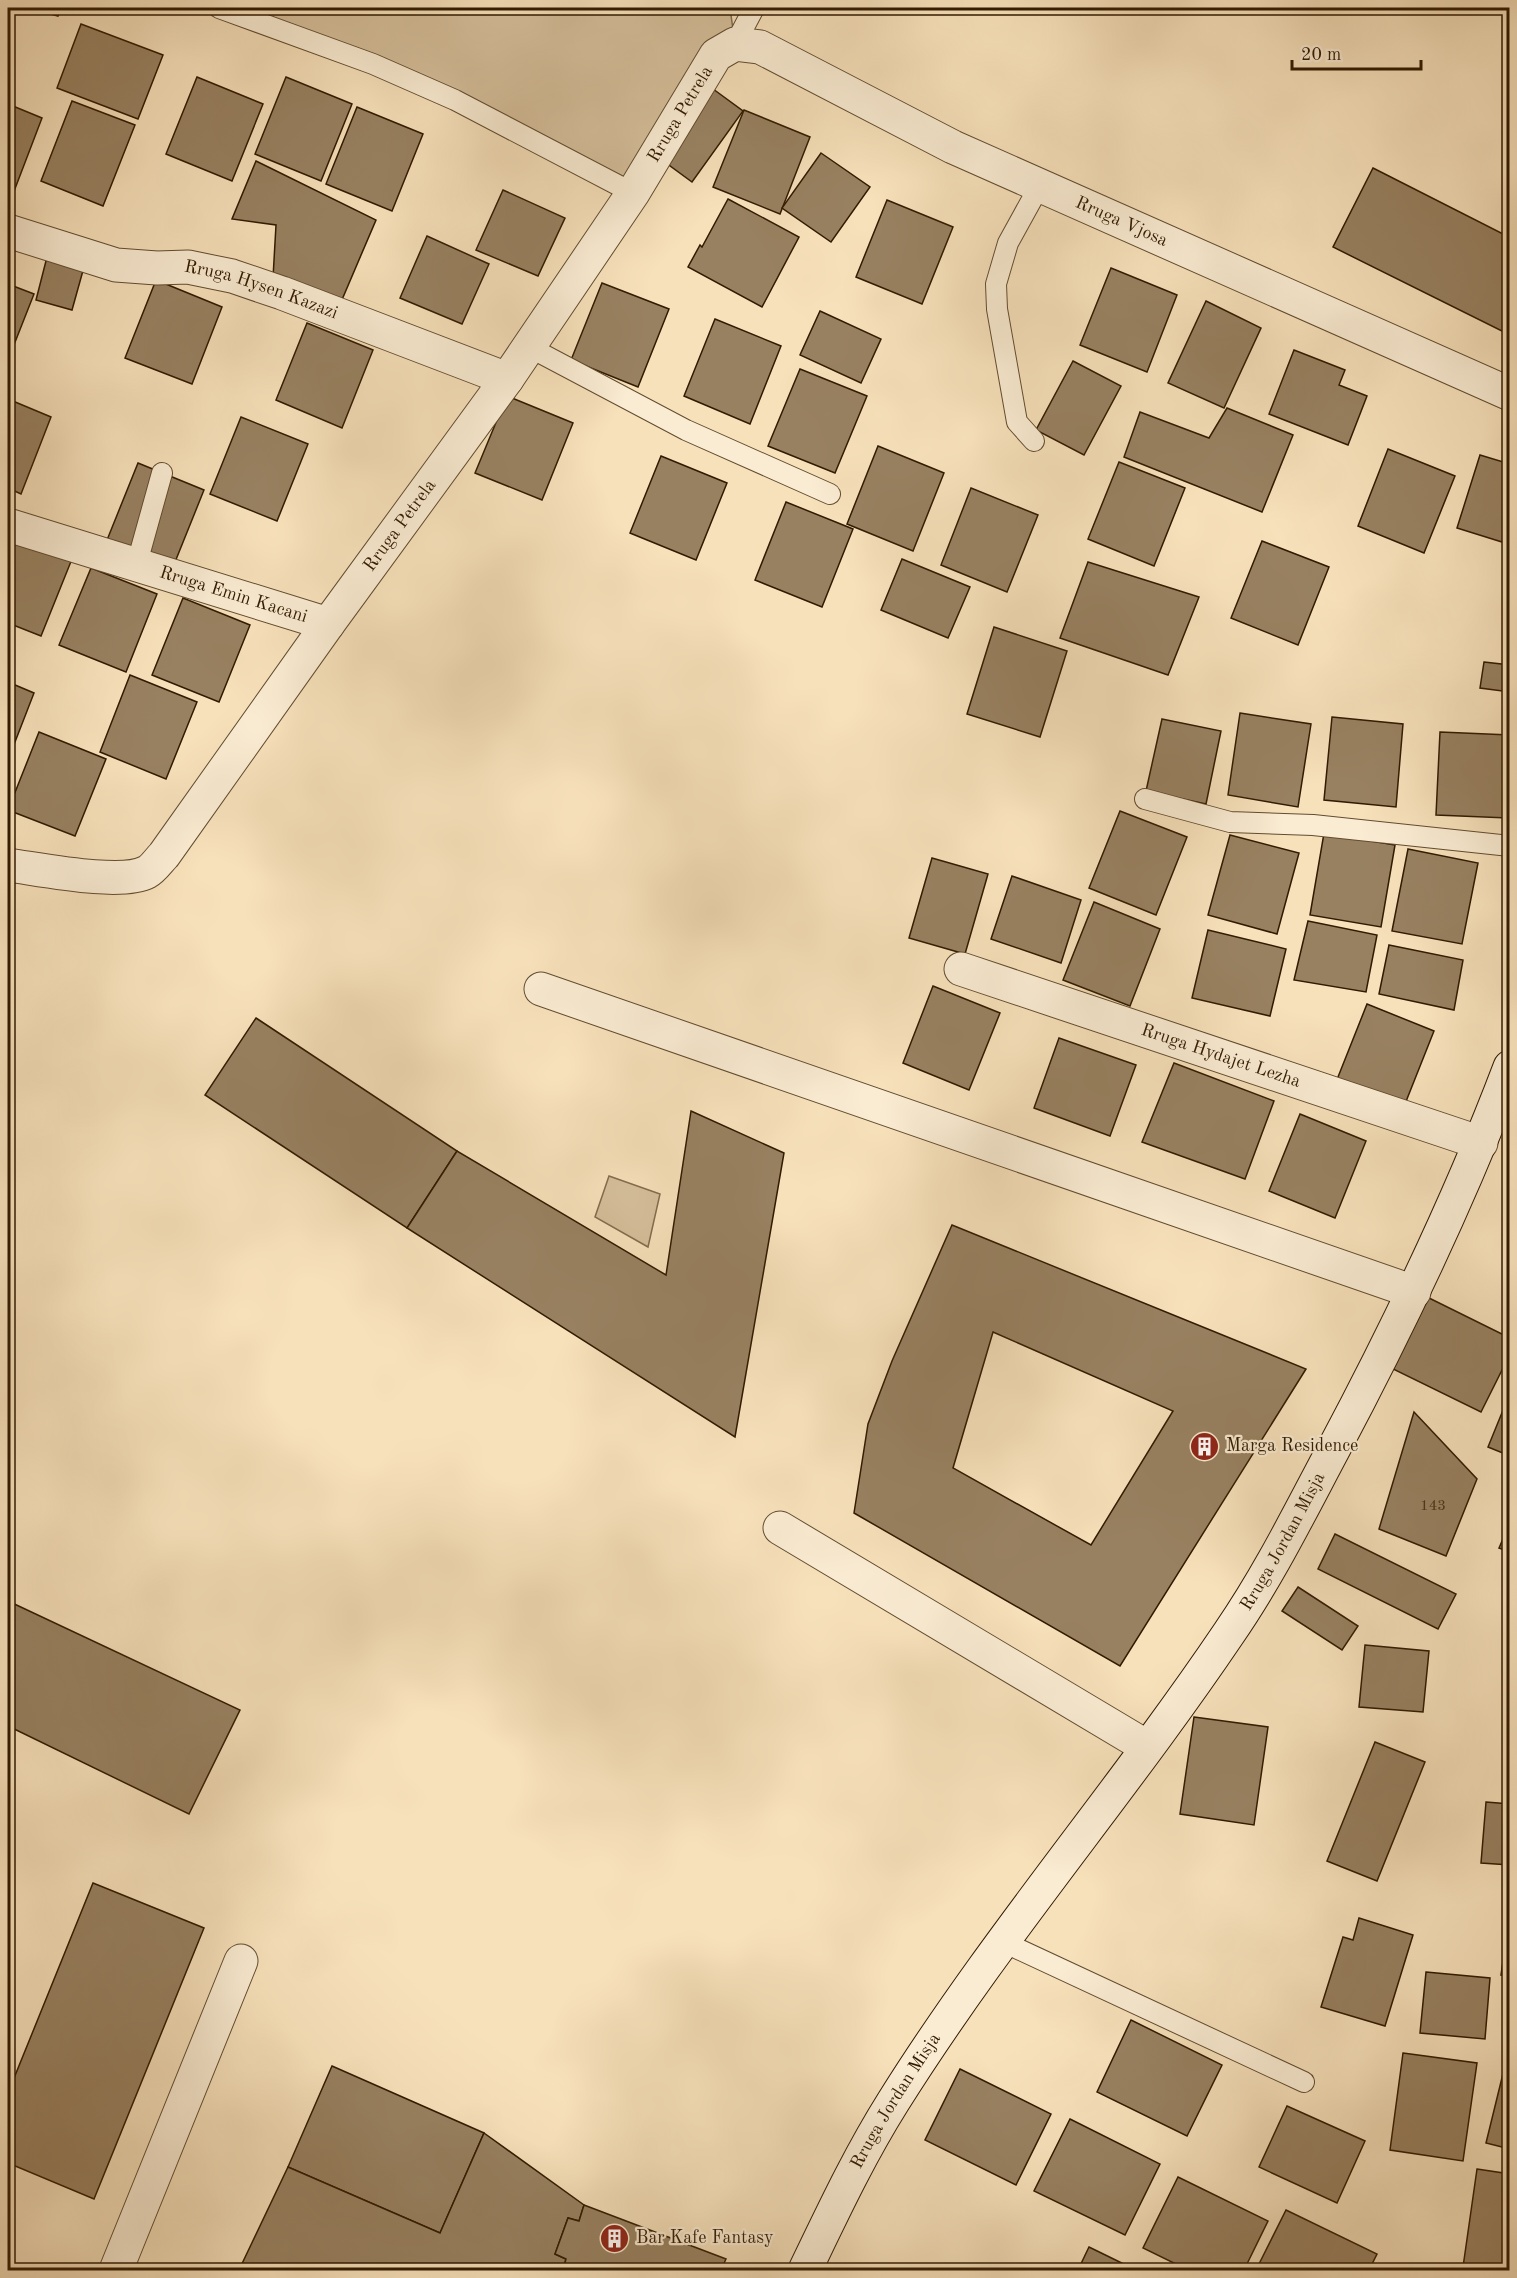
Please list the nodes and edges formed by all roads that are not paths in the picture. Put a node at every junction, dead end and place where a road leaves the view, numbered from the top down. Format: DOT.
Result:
graph roads {
  1 [pos="219,8"];
  2 [pos="754,8"];
  3 [pos="735,44"];
  4 [pos="1040,186"];
  5 [pos="633,193"];
  6 [pos="8,231"];
  7 [pos="529,347"];
  8 [pos="507,379"];
  9 [pos="1509,394"];
  10 [pos="1034,441"];
  11 [pos="162,473"];
  12 [pos="831,494"];
  13 [pos="8,525"];
  14 [pos="138,563"];
  15 [pos="328,624"];
  16 [pos="1144,800"];
  17 [pos="1509,846"];
  18 [pos="8,865"];
  19 [pos="961,969"];
  20 [pos="541,989"];
  21 [pos="1509,1067"];
  22 [pos="1481,1143"];
  23 [pos="1414,1292"];
  24 [pos="780,1528"];
  25 [pos="1147,1747"];
  26 [pos="1001,1941"];
  27 [pos="241,1961"];
  28 [pos="1304,2082"];
  29 [pos="116,2271"];
  30 [pos="805,2271"];
  1 -- 5 [label="lane"];
  2 -- 3 [label="lane"];
  3 -- 4 [label="street, Rruga Vjosa"];
  3 -- 5 [label="street, Rruga Petrela"];
  4 -- 9 [label="street, Rruga Vjosa"];
  4 -- 10 [label="lane"];
  5 -- 7 [label="street, Rruga Petrela"];
  6 -- 8 [label="street, Rruga Hysen Kazazi"];
  7 -- 8 [label="street, Rruga Petrela"];
  7 -- 12 [label="lane"];
  8 -- 15 [label="street, Rruga Petrela"];
  11 -- 14 [label="lane, Rruga Emin Kacani"];
  13 -- 14 [label="street, Rruga Emin Kacani"];
  14 -- 15 [label="street, Rruga Emin Kacani"];
  15 -- 18 [label="street, Rruga Petrela"];
  16 -- 17 [label="lane"];
  19 -- 22 [label="street, Rruga Hydajet Lezha"];
  20 -- 23 [label="street"];
  21 -- 22 [label="street, Rruga Jordan Misja"];
  22 -- 23 [label="street, Rruga Jordan Misja"];
  23 -- 25 [label="street, Rruga Jordan Misja"];
  24 -- 25 [label="street"];
  25 -- 26 [label="street, Rruga Jordan Misja"];
  26 -- 28 [label="lane"];
  26 -- 30 [label="street, Rruga Jordan Misja"];
  27 -- 29 [label="street"];
}
